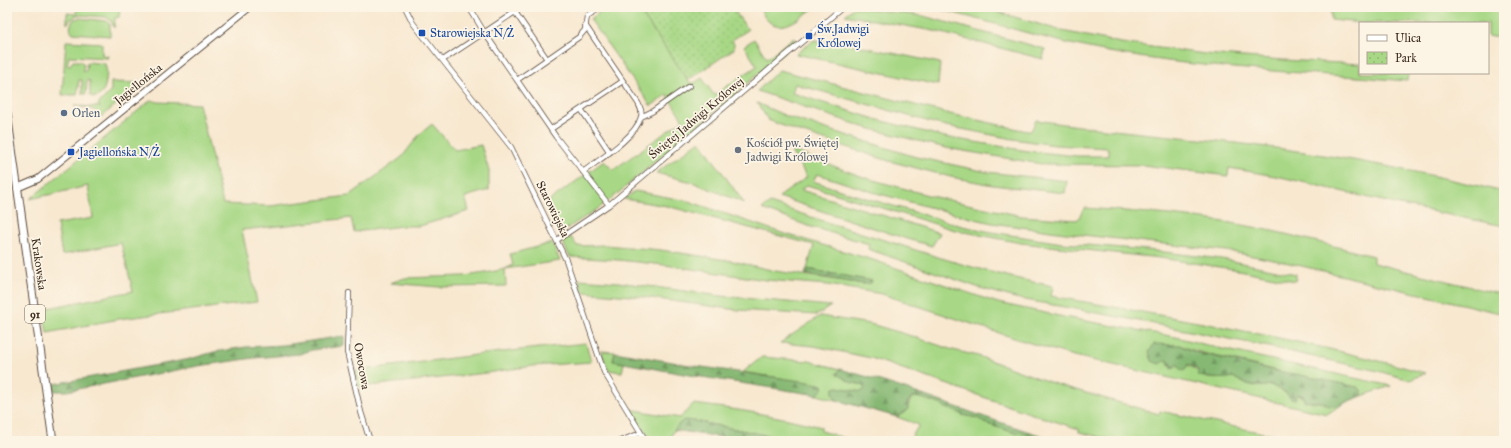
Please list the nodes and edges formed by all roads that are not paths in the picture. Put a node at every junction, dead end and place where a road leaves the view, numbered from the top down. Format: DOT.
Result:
graph roads {
  1 [pos="250,7"];
  2 [pos="405,7"];
  3 [pos="469,7"];
  4 [pos="523,7"];
  5 [pos="602,7"];
  6 [pos="843,7"];
  7 [pos="515,12"];
  8 [pos="585,26"];
  9 [pos="484,32"];
  10 [pos="547,59"];
  11 [pos="443,60"];
  12 [pos="517,80"];
  13 [pos="623,82"];
  14 [pos="689,86"];
  15 [pos="581,109"];
  16 [pos="7,114"];
  17 [pos="641,117"];
  18 [pos="551,129"];
  19 [pos="609,151"];
  20 [pos="583,172"];
  21 [pos="17,188"];
  22 [pos="609,205"];
  23 [pos="557,240"];
  24 [pos="349,293"];
  25 [pos="641,433"];
  26 [pos="53,441"];
  27 [pos="370,441"];
  28 [pos="620,441"];
  29 [pos="646,441"];
  1 -- 21 [label="street, Jagiellońska"];
  2 -- 11 [label="street, Starowiejska"];
  3 -- 9 [label="street"];
  4 -- 7 [label="street"];
  5 -- 8 [label="street"];
  6 -- 22 [label="street, Świętej Jadwigi Królowej"];
  7 -- 9 [label="street"];
  7 -- 10 [label="street"];
  8 -- 10 [label="street"];
  8 -- 13 [label="street"];
  9 -- 11 [label="street"];
  9 -- 12 [label="street"];
  10 -- 12 [label="street"];
  11 -- 23 [label="street, Starowiejska"];
  12 -- 18 [label="street"];
  13 -- 15 [label="street"];
  13 -- 17 [label="street"];
  14 -- 17 [label="street"];
  15 -- 18 [label="street"];
  15 -- 19 [label="street"];
  16 -- 21 [label="main road, Krakowska / 91"];
  17 -- 19 [label="street"];
  18 -- 20 [label="street"];
  19 -- 20 [label="street"];
  20 -- 22 [label="street"];
  21 -- 26 [label="main road, Krakowska / 91"];
  22 -- 23 [label="street, Świętej Jadwigi Królowej"];
  23 -- 25 [label="street, Starowiejska"];
  24 -- 27 [label="street, Owocowa"];
  25 -- 28 [label="street"];
  25 -- 29 [label="street, Starowiejska"];
}
